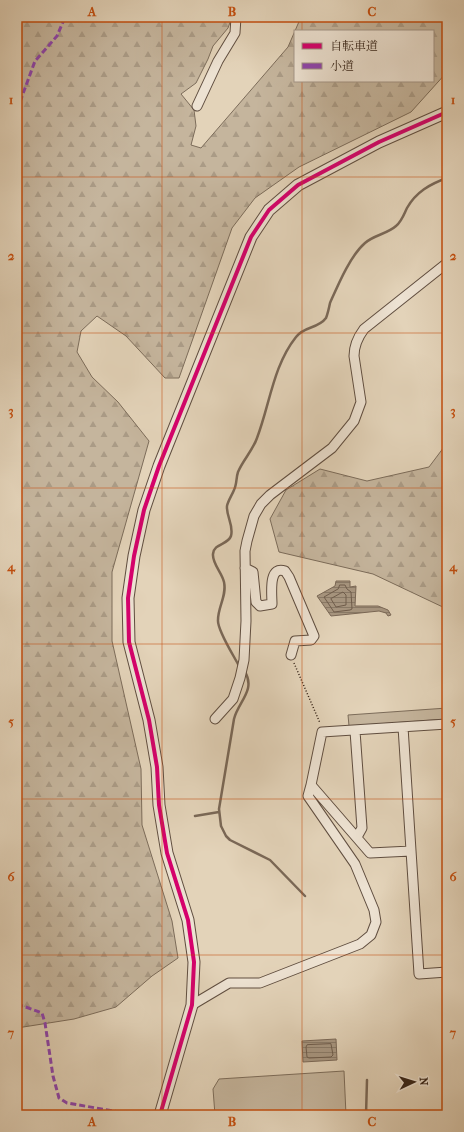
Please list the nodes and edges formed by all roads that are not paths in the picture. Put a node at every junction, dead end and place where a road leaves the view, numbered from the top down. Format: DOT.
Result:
graph roads {
  1 [pos="236,17"];
  2 [pos="197,106"];
  3 [pos="447,112"];
  4 [pos="447,263"];
  5 [pos="245,568"];
  6 [pos="291,655"];
  7 [pos="214,719"];
  8 [pos="447,724"];
  9 [pos="403,727"];
  10 [pos="355,731"];
  11 [pos="311,785"];
  12 [pos="357,837"];
  13 [pos="411,852"];
  14 [pos="447,972"];
  15 [pos="192,1006"];
  16 [pos="160,1115"];
  1 -- 2 [label="street"];
  3 -- 15 [label="street"];
  4 -- 5 [label="street"];
  5 -- 6 [label="street"];
  5 -- 7 [label="street"];
  8 -- 9 [label="street"];
  9 -- 10 [label="street"];
  9 -- 13 [label="street"];
  10 -- 11 [label="street"];
  10 -- 12 [label="street"];
  11 -- 12 [label="street"];
  11 -- 15 [label="street"];
  12 -- 13 [label="street"];
  13 -- 14 [label="street"];
  15 -- 16 [label="street"];
}
